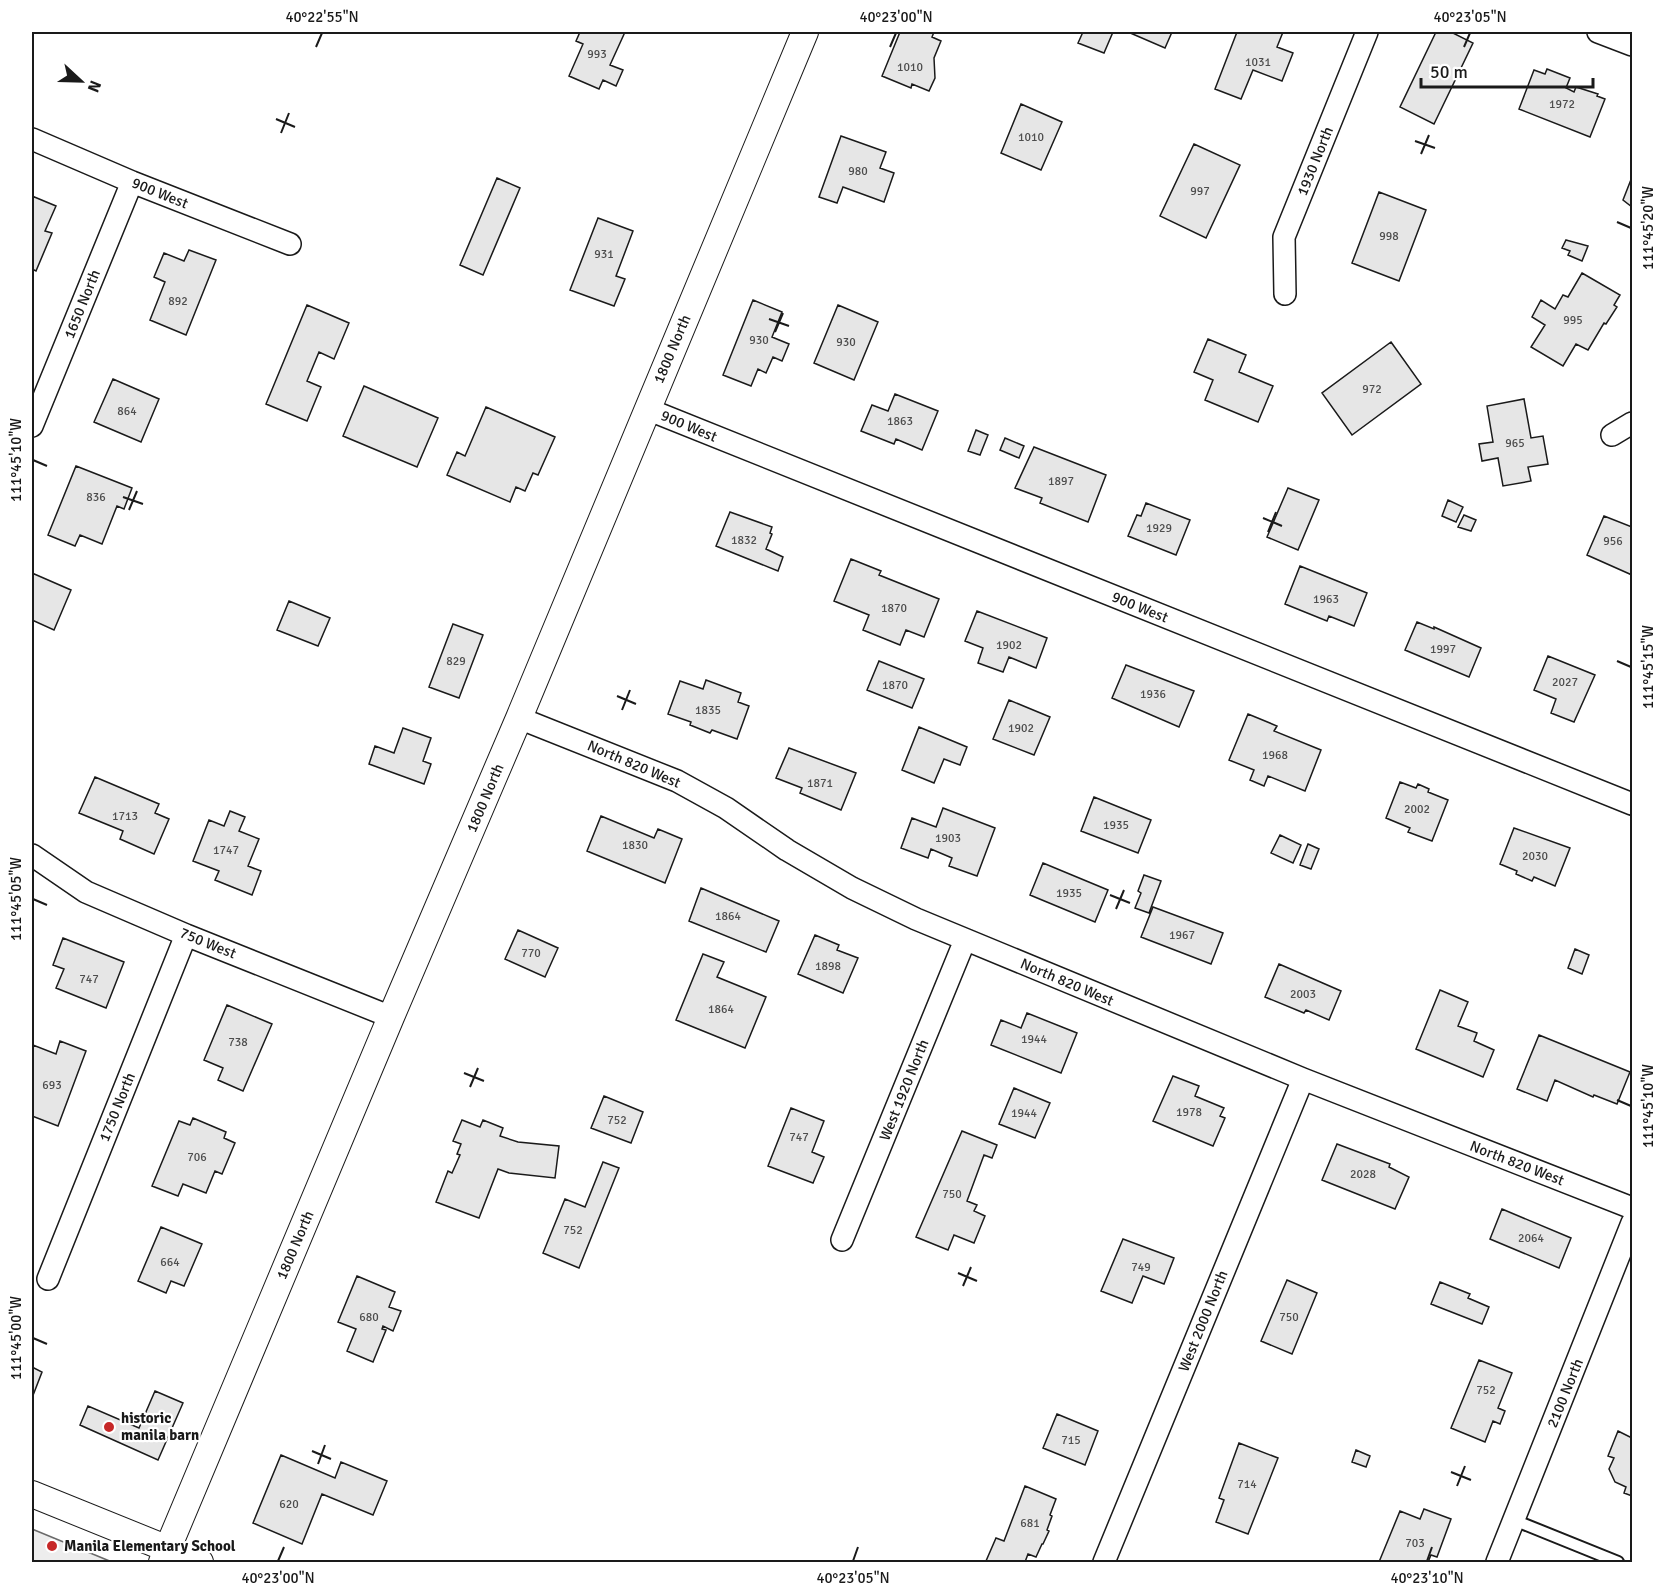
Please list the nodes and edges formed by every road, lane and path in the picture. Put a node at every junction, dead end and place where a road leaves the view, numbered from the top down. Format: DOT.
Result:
graph roads {
  1 [pos="805,32"];
  2 [pos="1367,32"];
  3 [pos="1598,32"];
  4 [pos="1632,45"];
  5 [pos="32,139"];
  6 [pos="132,182"];
  7 [pos="290,244"];
  8 [pos="1285,294"];
  9 [pos="648,409"];
  10 [pos="1632,423"];
  11 [pos="32,426"];
  12 [pos="1612,435"];
  13 [pos="519,718"];
  14 [pos="1632,804"];
  15 [pos="32,855"];
  16 [pos="186,935"];
  17 [pos="966,940"];
  18 [pos="391,1017"];
  19 [pos="1303,1079"];
  20 [pos="1632,1208"];
  21 [pos="1632,1223"];
  22 [pos="842,1240"];
  23 [pos="48,1279"];
  24 [pos="32,1494"];
  25 [pos="1514,1520"];
  26 [pos="165,1556"];
  27 [pos="200,1563"];
  28 [pos="1104,1563"];
  29 [pos="1497,1563"];
  30 [pos="1618,1563"];
  1 -- 9 [label="street, 1800 North"];
  2 -- 8 [label="street, 1930 North"];
  3 -- 4 [label="street"];
  5 -- 6 [label="street, 900 West"];
  6 -- 7 [label="street, 900 West"];
  6 -- 11 [label="street, 1650 North"];
  9 -- 13 [label="street, 1800 North"];
  9 -- 14 [label="street, 900 West"];
  10 -- 12 [label="street"];
  13 -- 17 [label="street, North 820 West"];
  13 -- 18 [label="street, 1800 North"];
  15 -- 16 [label="street, 750 West"];
  16 -- 18 [label="street, 750 West"];
  16 -- 23 [label="street, 1750 North"];
  17 -- 19 [label="street, North 820 West"];
  17 -- 22 [label="street, West 1920 North"];
  18 -- 26 [label="street, 1800 North"];
  19 -- 20 [label="street, North 820 West"];
  19 -- 28 [label="street, West 2000 North"];
  21 -- 25 [label="street, 2100 North"];
  24 -- 26 [label="street"];
  25 -- 29 [label="street, 2100 North"];
  25 -- 30 [label="lane"];
  26 -- 27 [label="street"];
}
